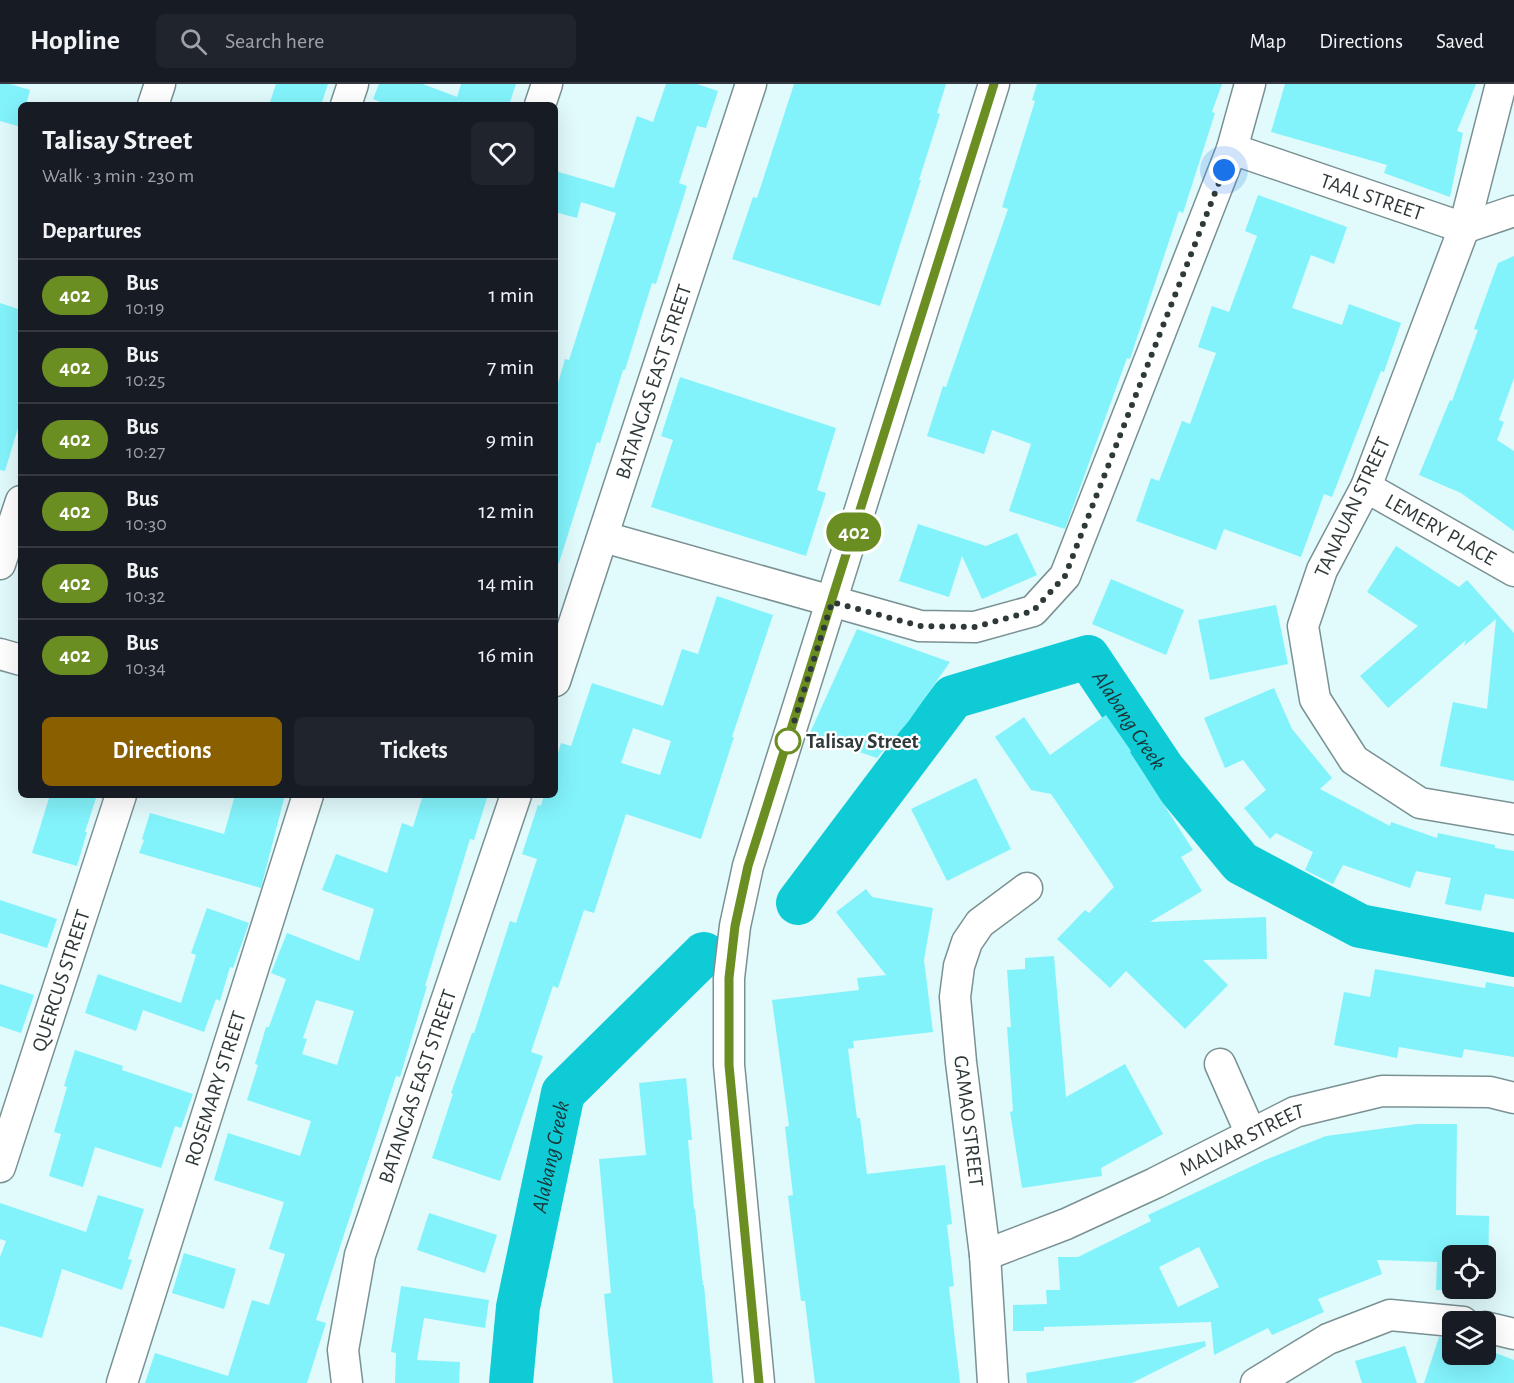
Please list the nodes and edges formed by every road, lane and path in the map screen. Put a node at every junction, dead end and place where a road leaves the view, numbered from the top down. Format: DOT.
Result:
graph roads {
  1 [pos="160,84"];
  2 [pos="353,84"];
  3 [pos="547,84"];
  4 [pos="751,84"];
  5 [pos="994,84"];
  6 [pos="1250,84"];
  7 [pos="1501,84"];
  8 [pos="154,102"];
  9 [pos="347,102"];
  10 [pos="541,102"];
  11 [pos="1232,149"];
  12 [pos="1514,212"];
  13 [pos="1464,228"];
  14 [pos="1366,487"];
  15 [pos="18,510"];
  16 [pos="604,537"];
  17 [pos="0,564"];
  18 [pos="1514,572"];
  19 [pos="832,602"];
  20 [pos="0,654"];
  21 [pos="18,659"];
  22 [pos="558,672"];
  23 [pos="120,798"];
  24 [pos="307,798"];
  25 [pos="515,798"];
  26 [pos="1514,819"];
  27 [pos="1027,888"];
  28 [pos="1220,1064"];
  29 [pos="1514,1098"];
  30 [pos="1251,1134"];
  31 [pos="0,1167"];
  32 [pos="985,1255"];
  33 [pos="1442,1320"];
  34 [pos="1496,1330"];
  35 [pos="1514,1334"];
  36 [pos="122,1383"];
  37 [pos="347,1383"];
  38 [pos="759,1383"];
  39 [pos="993,1383"];
  40 [pos="1256,1383"];
  1 -- 8 [label="street"];
  2 -- 9 [label="street"];
  3 -- 10 [label="street"];
  4 -- 16 [label="street, BATANGAS EAST STREET"];
  5 -- 19 [label="street"];
  6 -- 11 [label="street"];
  7 -- 13 [label="street, TANAUAN STREET"];
  11 -- 13 [label="street, TAAL STREET"];
  11 -- 19 [label="street"];
  12 -- 13 [label="street"];
  13 -- 14 [label="street, TANAUAN STREET"];
  14 -- 18 [label="street, LEMERY PLACE"];
  14 -- 26 [label="street, TANAUAN STREET"];
  15 -- 17 [label="street"];
  16 -- 19 [label="street"];
  16 -- 22 [label="street, BATANGAS EAST STREET"];
  19 -- 38 [label="street"];
  20 -- 21 [label="street"];
  23 -- 31 [label="street, QUERCUS STREET"];
  24 -- 36 [label="street, ROSEMARY STREET"];
  25 -- 37 [label="street, BATANGAS EAST STREET"];
  27 -- 32 [label="street, GAMAO STREET"];
  28 -- 30 [label="street"];
  29 -- 30 [label="street, MALVAR STREET"];
  30 -- 32 [label="street, MALVAR STREET"];
  32 -- 39 [label="street, GAMAO STREET"];
  33 -- 40 [label="street"];
  34 -- 35 [label="street"];
}
